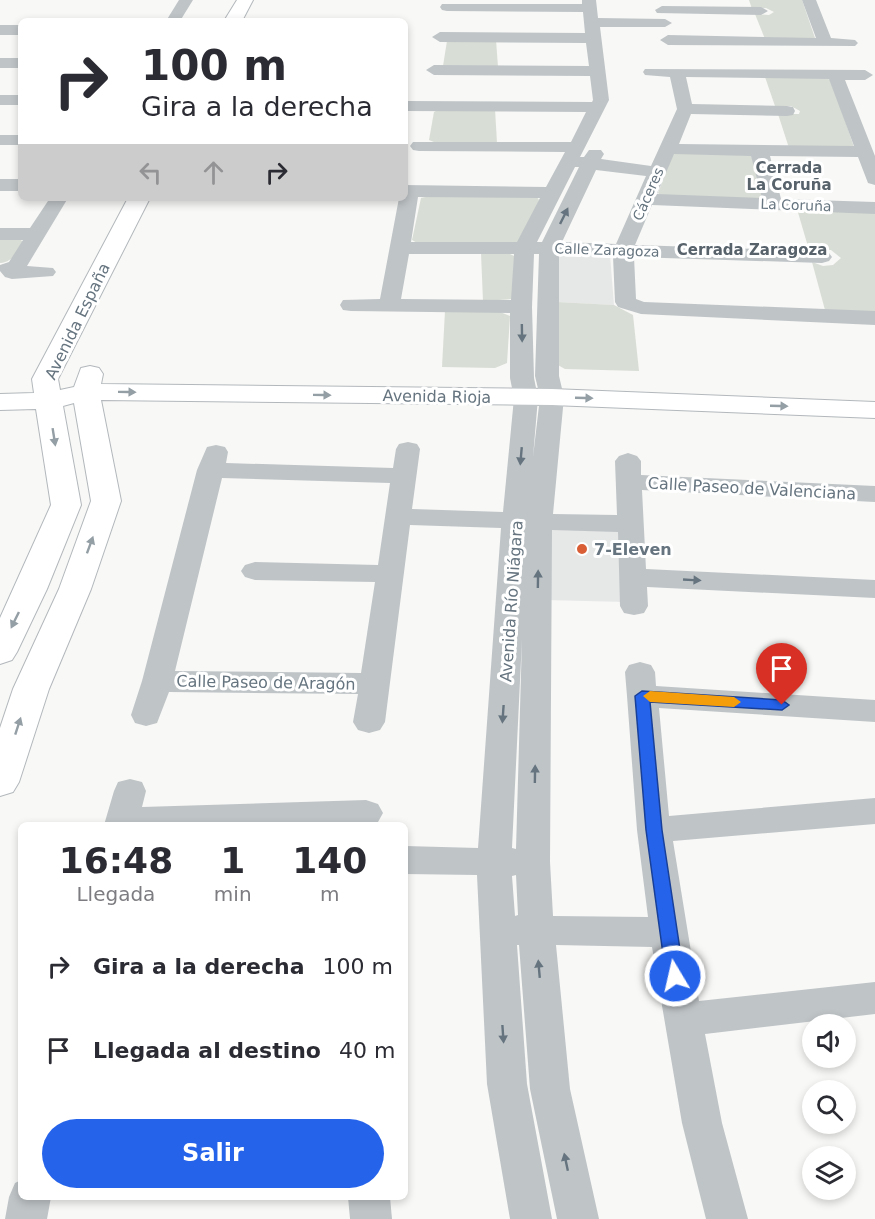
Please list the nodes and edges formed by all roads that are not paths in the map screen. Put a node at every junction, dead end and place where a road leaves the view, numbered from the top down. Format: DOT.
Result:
graph roads {
  1 [pos="186,0"];
  2 [pos="245,0"];
  3 [pos="809,0"];
  4 [pos="447,7"];
  5 [pos="662,11"];
  6 [pos="761,11"];
  7 [pos="596,15"];
  8 [pos="175,18"];
  9 [pos="235,18"];
  10 [pos="0,30"];
  11 [pos="18,30"];
  12 [pos="825,42"];
  13 [pos="850,43"];
  14 [pos="0,63"];
  15 [pos="18,63"];
  16 [pos="598,71"];
  17 [pos="651,72"];
  18 [pos="677,72"];
  19 [pos="835,75"];
  20 [pos="865,75"];
  21 [pos="0,100"];
  22 [pos="18,100"];
  23 [pos="408,106"];
  24 [pos="425,106"];
  25 [pos="598,107"];
  26 [pos="685,109"];
  27 [pos="787,111"];
  28 [pos="0,140"];
  29 [pos="18,140"];
  30 [pos="667,149"];
  31 [pos="759,150"];
  32 [pos="865,152"];
  33 [pos="573,154"];
  34 [pos="590,163"];
  35 [pos="657,172"];
  36 [pos="875,179"];
  37 [pos="0,185"];
  38 [pos="18,185"];
  39 [pos="408,191"];
  40 [pos="553,193"];
  41 [pos="645,199"];
  42 [pos="57,201"];
  43 [pos="138,201"];
  44 [pos="406,201"];
  45 [pos="773,204"];
  46 [pos="875,208"];
  47 [pos="0,234"];
  48 [pos="37,234"];
  49 [pos="399,248"];
  50 [pos="524,248"];
  51 [pos="549,248"];
  52 [pos="622,250"];
  53 [pos="822,257"];
  54 [pos="8,268"];
  55 [pos="46,272"];
  56 [pos="351,305"];
  57 [pos="389,306"];
  58 [pos="521,307"];
  59 [pos="875,318"];
  60 [pos="0,380"];
  61 [pos="88,383"];
  62 [pos="537,387"];
  63 [pos="875,388"];
  64 [pos="47,390"];
  65 [pos="0,402"];
  66 [pos="875,410"];
  67 [pos="408,449"];
  68 [pos="404,476"];
  69 [pos="875,494"];
  70 [pos="399,517"];
  71 [pos="527,521"];
  72 [pos="631,524"];
  73 [pos="255,572"];
  74 [pos="390,574"];
  75 [pos="633,577"];
  76 [pos="31,589"];
  77 [pos="875,589"];
  78 [pos="75,590"];
  79 [pos="634,606"];
  80 [pos="0,652"];
  81 [pos="157,681"];
  82 [pos="375,684"];
  83 [pos="875,711"];
  84 [pos="146,715"];
  85 [pos="369,722"];
  86 [pos="0,782"];
  87 [pos="366,811"];
  88 [pos="875,811"];
  89 [pos="124,812"];
  90 [pos="654,830"];
  91 [pos="408,860"];
  92 [pos="494,862"];
  93 [pos="533,862"];
  94 [pos="496,929"];
  95 [pos="536,930"];
  96 [pos="668,932"];
  97 [pos="875,998"];
  98 [pos="682,1020"];
  99 [pos="29,1200"];
  100 [pos="369,1200"];
  101 [pos="26,1219"];
  102 [pos="371,1219"];
  103 [pos="531,1219"];
  104 [pos="578,1219"];
  105 [pos="727,1219"];
  1 -- 8 [label="street"];
  2 -- 9 [label="main road"];
  3 -- 12 [label="street"];
  4 -- 7 [label="street"];
  5 -- 6 [label="street"];
  5 -- 7 [label="street"];
  5 -- 12 [label="street"];
  7 -- 16 [label="street, Avenida Río Niágara"];
  7 -- 16 [label="street"];
  7 -- 34 [label="street, Avenida Río Niágara"];
  10 -- 11 [label="street"];
  12 -- 13 [label="street"];
  14 -- 15 [label="street"];
  16 -- 25 [label="street, Avenida Río Niágara"];
  17 -- 18 [label="street"];
  18 -- 19 [label="street"];
  18 -- 26 [label="street"];
  19 -- 20 [label="street"];
  19 -- 32 [label="street"];
  21 -- 22 [label="street"];
  23 -- 24 [label="street"];
  24 -- 25 [label="street"];
  24 -- 33 [label="street"];
  25 -- 33 [label="street, Avenida Río Niágara"];
  26 -- 27 [label="street"];
  26 -- 30 [label="street, Cáceres"];
  28 -- 29 [label="street"];
  30 -- 31 [label="street"];
  30 -- 35 [label="street, Cáceres"];
  31 -- 32 [label="street"];
  31 -- 45 [label="street"];
  32 -- 36 [label="street"];
  33 -- 34 [label="street"];
  33 -- 40 [label="street, Avenida Río Niágara"];
  34 -- 35 [label="street"];
  51 -- 34 [label="street, Avenida Río Niágara, one-way"];
  35 -- 41 [label="street, Cáceres"];
  37 -- 38 [label="street"];
  39 -- 40 [label="street"];
  40 -- 50 [label="street, Avenida Río Niágara"];
  41 -- 45 [label="street, La Coruña"];
  41 -- 52 [label="street, Cáceres"];
  42 -- 48 [label="street"];
  43 -- 64 [label="main road, Avenida España"];
  44 -- 49 [label="street"];
  45 -- 46 [label="street, La Coruña"];
  47 -- 48 [label="street"];
  48 -- 54 [label="street"];
  49 -- 50 [label="street, Calle Zaragoza"];
  49 -- 57 [label="street"];
  50 -- 51 [label="street, Calle Zaragoza"];
  50 -- 58 [label="street, Avenida Río Niágara"];
  51 -- 52 [label="street, Calle Zaragoza"];
  51 -- 62 [label="street, Avenida Río Niágara"];
  52 -- 53 [label="street, Calle Zaragoza"];
  52 -- 59 [label="street, Cáceres"];
  54 -- 55 [label="street"];
  56 -- 57 [label="street"];
  57 -- 58 [label="street"];
  58 -- 62 [label="street, Avenida Río Niágara, one-way"];
  60 -- 64 [label="main road, Avenida Rioja"];
  61 -- 62 [label="main road, Avenida Rioja"];
  61 -- 64 [label="main road, Avenida Rioja"];
  78 -- 61 [label="main road, one-way"];
  62 -- 63 [label="main road, Avenida Rioja"];
  62 -- 66 [label="main road, Avenida Rioja, one-way"];
  62 -- 71 [label="street, Avenida Río Niágara"];
  64 -- 65 [label="main road, Avenida Rioja"];
  64 -- 76 [label="main road, Avenida España, one-way"];
  67 -- 68 [label="street, Calle Paseo de Aragón"];
  68 -- 70 [label="street, Calle Paseo de Aragón"];
  68 -- 81 [label="street, Calle Paseo de Aragón"];
  69 -- 72 [label="street, Calle Paseo de Valenciana"];
  70 -- 71 [label="street"];
  70 -- 74 [label="street, Calle Paseo de Aragón"];
  71 -- 72 [label="street"];
  71 -- 92 [label="street, Avenida Río Niágara, one-way"];
  93 -- 71 [label="street, Avenida Río Niágara, one-way"];
  72 -- 75 [label="street, Calle Paseo de Valenciana"];
  73 -- 74 [label="street"];
  74 -- 82 [label="street, Calle Paseo de Aragón"];
  75 -- 77 [label="street, one-way"];
  75 -- 79 [label="street, Calle Paseo de Valenciana"];
  76 -- 78 [label="main road"];
  76 -- 80 [label="main road, Avenida España, one-way"];
  86 -- 78 [label="main road, one-way"];
  81 -- 82 [label="street, Calle Paseo de Aragón"];
  81 -- 84 [label="street, Calle Paseo de Aragón"];
  82 -- 85 [label="street, Calle Paseo de Aragón"];
  83 -- 90 [label="street"];
  87 -- 89 [label="street"];
  88 -- 90 [label="street"];
  90 -- 96 [label="street"];
  91 -- 92 [label="street"];
  92 -- 93 [label="street"];
  92 -- 94 [label="street, Avenida Río Niágara"];
  93 -- 95 [label="street, Avenida Río Niágara"];
  94 -- 95 [label="street"];
  94 -- 103 [label="street, Avenida Río Niágara, one-way"];
  95 -- 96 [label="street"];
  104 -- 95 [label="street, Avenida Río Niágara, one-way"];
  96 -- 98 [label="street"];
  97 -- 98 [label="street"];
  98 -- 105 [label="street"];
  99 -- 101 [label="street"];
  100 -- 102 [label="street"];
}
